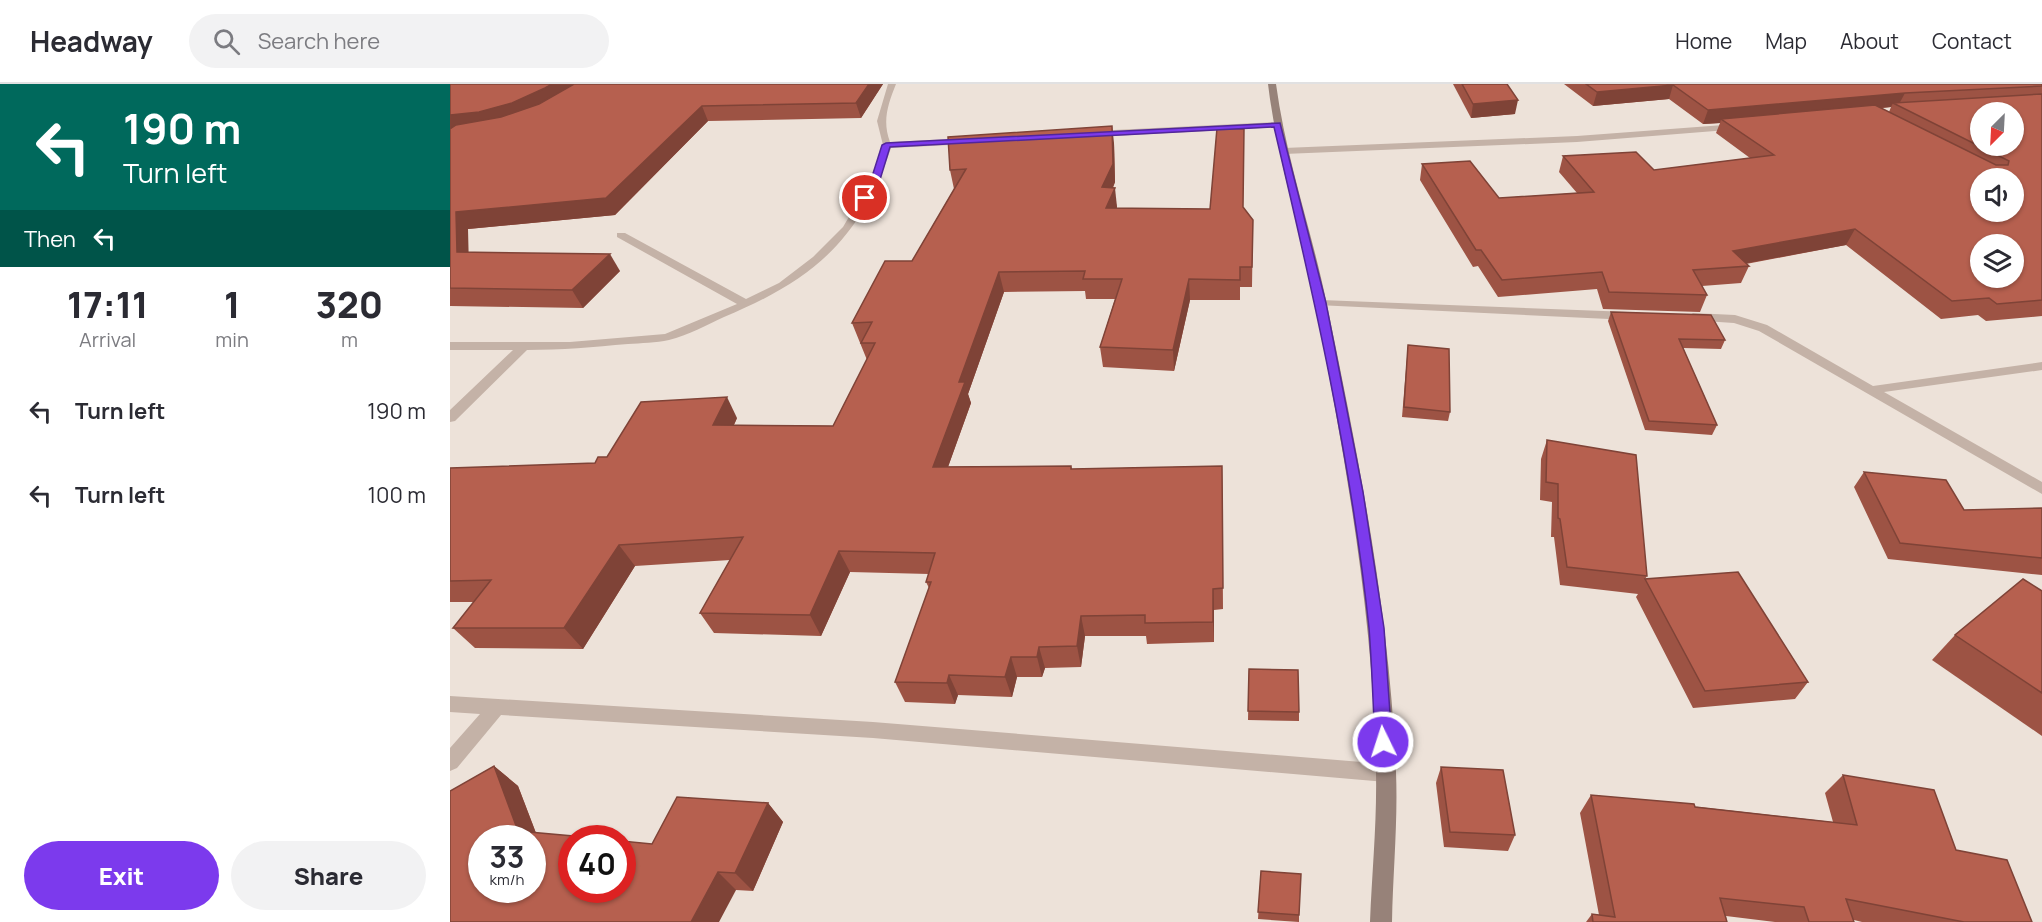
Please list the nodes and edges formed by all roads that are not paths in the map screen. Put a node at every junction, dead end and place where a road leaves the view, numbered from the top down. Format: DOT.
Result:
graph roads {
  1 [pos="892,84"];
  2 [pos="1272,84"];
  3 [pos="1277,125"];
  4 [pos="1751,126"];
  5 [pos="1088,135"];
  6 [pos="981,140"];
  7 [pos="886,145"];
  8 [pos="1284,151"];
  9 [pos="621,235"];
  10 [pos="1321,303"];
  11 [pos="746,304"];
  12 [pos="1642,316"];
  13 [pos="1677,316"];
  14 [pos="450,346"];
  15 [pos="523,347"];
  16 [pos="2042,366"];
  17 [pos="1871,390"];
  18 [pos="450,418"];
  19 [pos="2042,489"];
  20 [pos="450,704"];
  21 [pos="497,707"];
  22 [pos="450,762"];
  23 [pos="1386,773"];
  24 [pos="1381,922"];
  1 -- 7 [label="street"];
  2 -- 3 [label="street"];
  3 -- 5 [label="street"];
  3 -- 8 [label="street"];
  4 -- 8 [label="street"];
  6 -- 7 [label="street"];
  7 -- 11 [label="street"];
  8 -- 10 [label="street"];
  9 -- 11 [label="street"];
  10 -- 12 [label="street"];
  10 -- 23 [label="street"];
  11 -- 15 [label="street"];
  13 -- 17 [label="street"];
  14 -- 15 [label="street"];
  15 -- 18 [label="street"];
  16 -- 17 [label="street"];
  17 -- 19 [label="street"];
  20 -- 21 [label="street"];
  21 -- 22 [label="street"];
  21 -- 23 [label="street"];
  23 -- 24 [label="street"];
}
